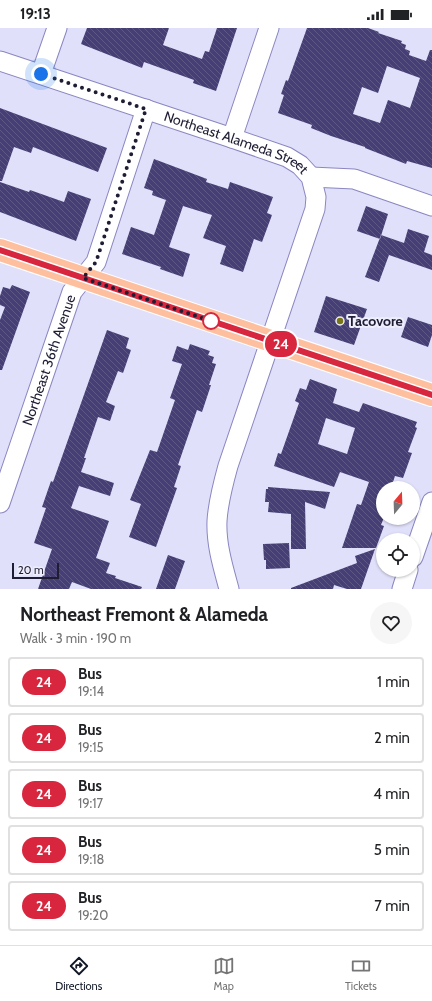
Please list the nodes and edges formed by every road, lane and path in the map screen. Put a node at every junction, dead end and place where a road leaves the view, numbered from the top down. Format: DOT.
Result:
graph roads {
  1 [pos="56,28"];
  2 [pos="270,28"];
  3 [pos="0,61"];
  4 [pos="41,74"];
  5 [pos="146,109"];
  6 [pos="232,138"];
  7 [pos="311,177"];
  8 [pos="432,206"];
  9 [pos="0,250"];
  10 [pos="83,278"];
  11 [pos="270,341"];
  12 [pos="432,395"];
  13 [pos="432,502"];
  14 [pos="0,503"];
  15 [pos="420,537"];
  16 [pos="406,577"];
  17 [pos="229,589"];
  18 [pos="402,589"];
  1 -- 4 [label="street"];
  2 -- 6 [label="street"];
  3 -- 4 [label="street, Northeast Alameda Street"];
  4 -- 5 [label="street, Northeast Alameda Street"];
  5 -- 6 [label="street, Northeast Alameda Street"];
  5 -- 10 [label="street, Northeast 36th Avenue"];
  6 -- 7 [label="street, Northeast Alameda Street"];
  7 -- 8 [label="street"];
  7 -- 11 [label="street, Northeast Alameda Street"];
  9 -- 10 [label="main road"];
  10 -- 11 [label="main road"];
  10 -- 14 [label="street, Northeast 36th Avenue"];
  11 -- 12 [label="main road"];
  11 -- 17 [label="street, Northeast Alameda Street"];
  13 -- 15 [label="street"];
  16 -- 18 [label="street"];
}
